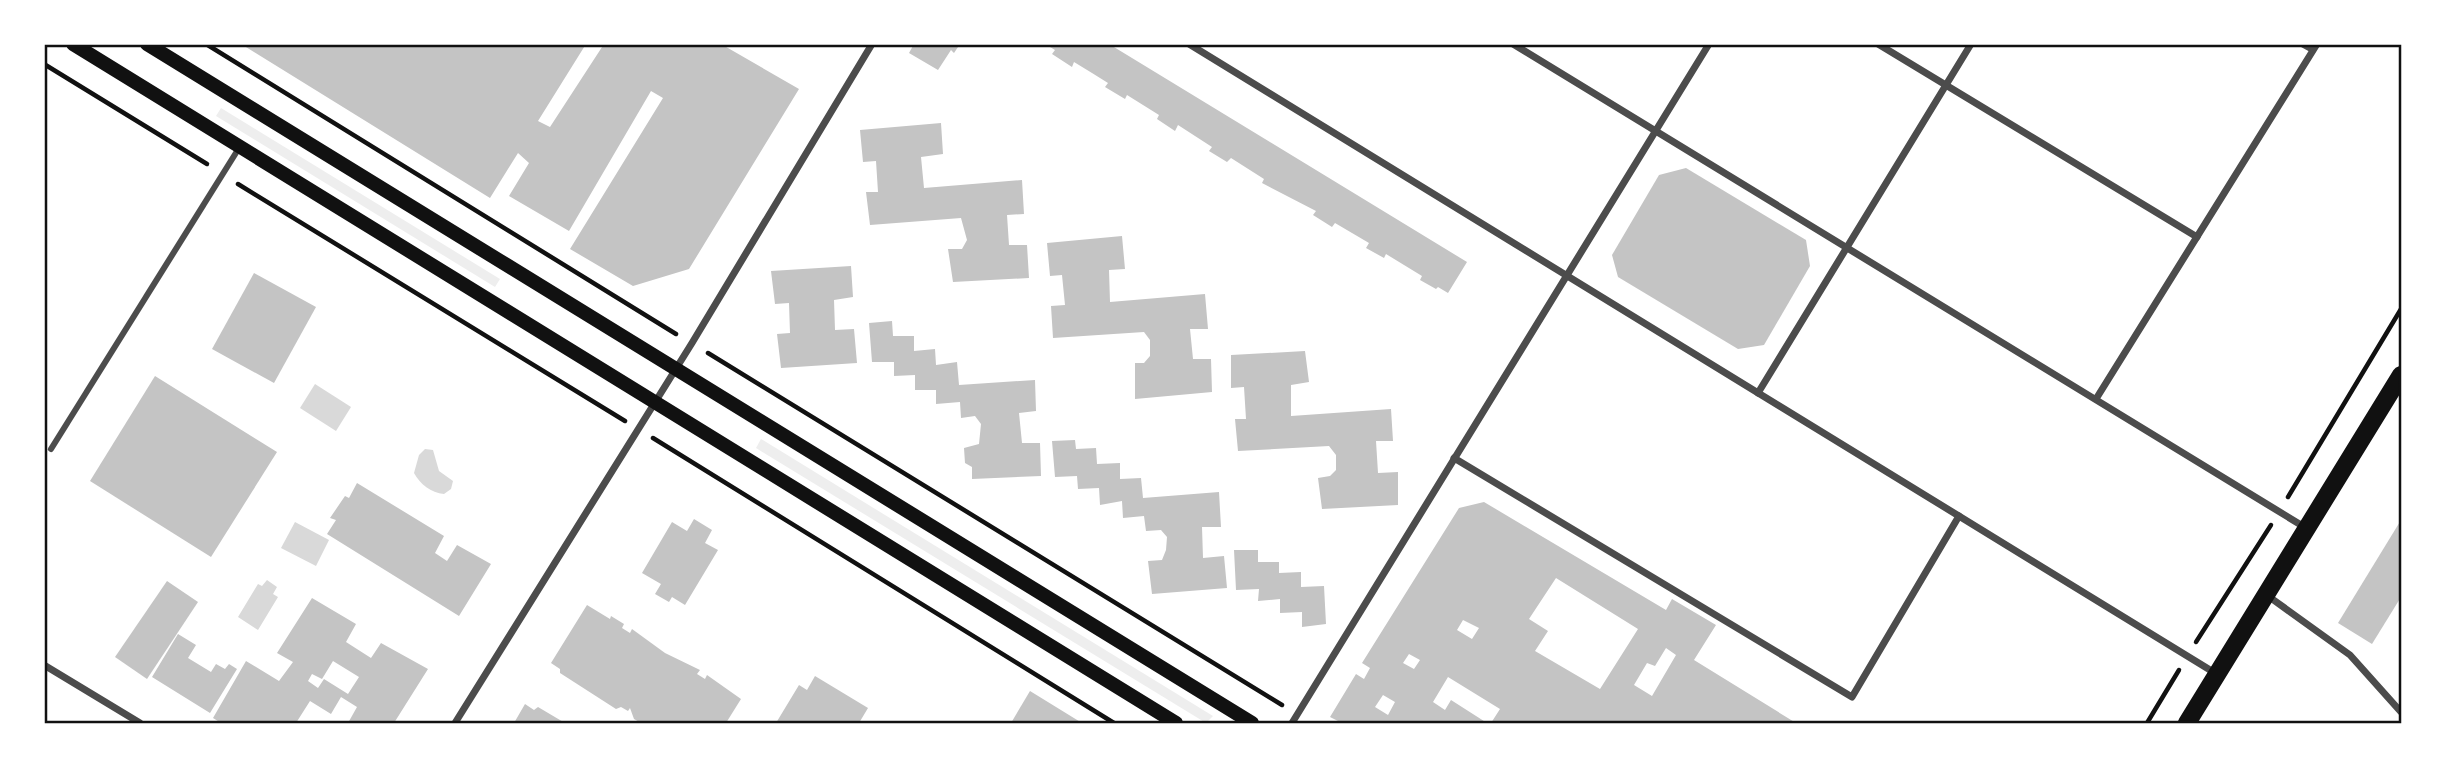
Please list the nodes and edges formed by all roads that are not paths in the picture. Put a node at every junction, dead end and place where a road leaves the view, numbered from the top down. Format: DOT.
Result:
graph roads {
  1 [pos="74,44"];
  2 [pos="147,44"];
  3 [pos="872,44"];
  4 [pos="1189,44"];
  5 [pos="1513,44"];
  6 [pos="1709,44"];
  7 [pos="1878,44"];
  8 [pos="1971,44"];
  9 [pos="2302,44"];
  10 [pos="2315,47"];
  11 [pos="1946,85"];
  12 [pos="1656,131"];
  13 [pos="241,147"];
  14 [pos="2197,237"];
  15 [pos="1847,247"];
  16 [pos="1566,275"];
  17 [pos="675,368"];
  18 [pos="2401,375"];
  19 [pos="1758,393"];
  20 [pos="2096,400"];
  21 [pos="654,402"];
  22 [pos="51,449"];
  23 [pos="1454,458"];
  24 [pos="1959,516"];
  25 [pos="2307,528"];
  26 [pos="2266,595"];
  27 [pos="44,665"];
  28 [pos="2217,674"];
  29 [pos="2401,712"];
  30 [pos="140,723"];
  31 [pos="455,723"];
  32 [pos="1176,723"];
  33 [pos="1252,723"];
  34 [pos="1292,723"];
  35 [pos="2187,723"];
  1 -- 13 [label="main road"];
  2 -- 17 [label="main road"];
  3 -- 17 [label="street"];
  4 -- 16 [label="street"];
  5 -- 12 [label="street"];
  6 -- 12 [label="street"];
  7 -- 11 [label="street"];
  8 -- 11 [label="street"];
  9 -- 10 [label="street"];
  10 -- 14 [label="street"];
  11 -- 14 [label="street"];
  11 -- 15 [label="street"];
  12 -- 15 [label="street"];
  12 -- 16 [label="street"];
  13 -- 21 [label="main road"];
  13 -- 22 [label="street"];
  14 -- 20 [label="street"];
  15 -- 19 [label="street"];
  15 -- 20 [label="street"];
  16 -- 19 [label="street"];
  16 -- 23 [label="street"];
  17 -- 21 [label="street"];
  17 -- 33 [label="main road"];
  18 -- 25 [label="main road"];
  19 -- 24 [label="street"];
  20 -- 25 [label="street"];
  21 -- 31 [label="street"];
  21 -- 32 [label="main road"];
  23 -- 24 [label="street"];
  23 -- 34 [label="street"];
  24 -- 28 [label="street"];
  25 -- 26 [label="main road"];
  26 -- 28 [label="main road"];
  26 -- 29 [label="street"];
  27 -- 30 [label="street"];
  28 -- 35 [label="main road"];
}
